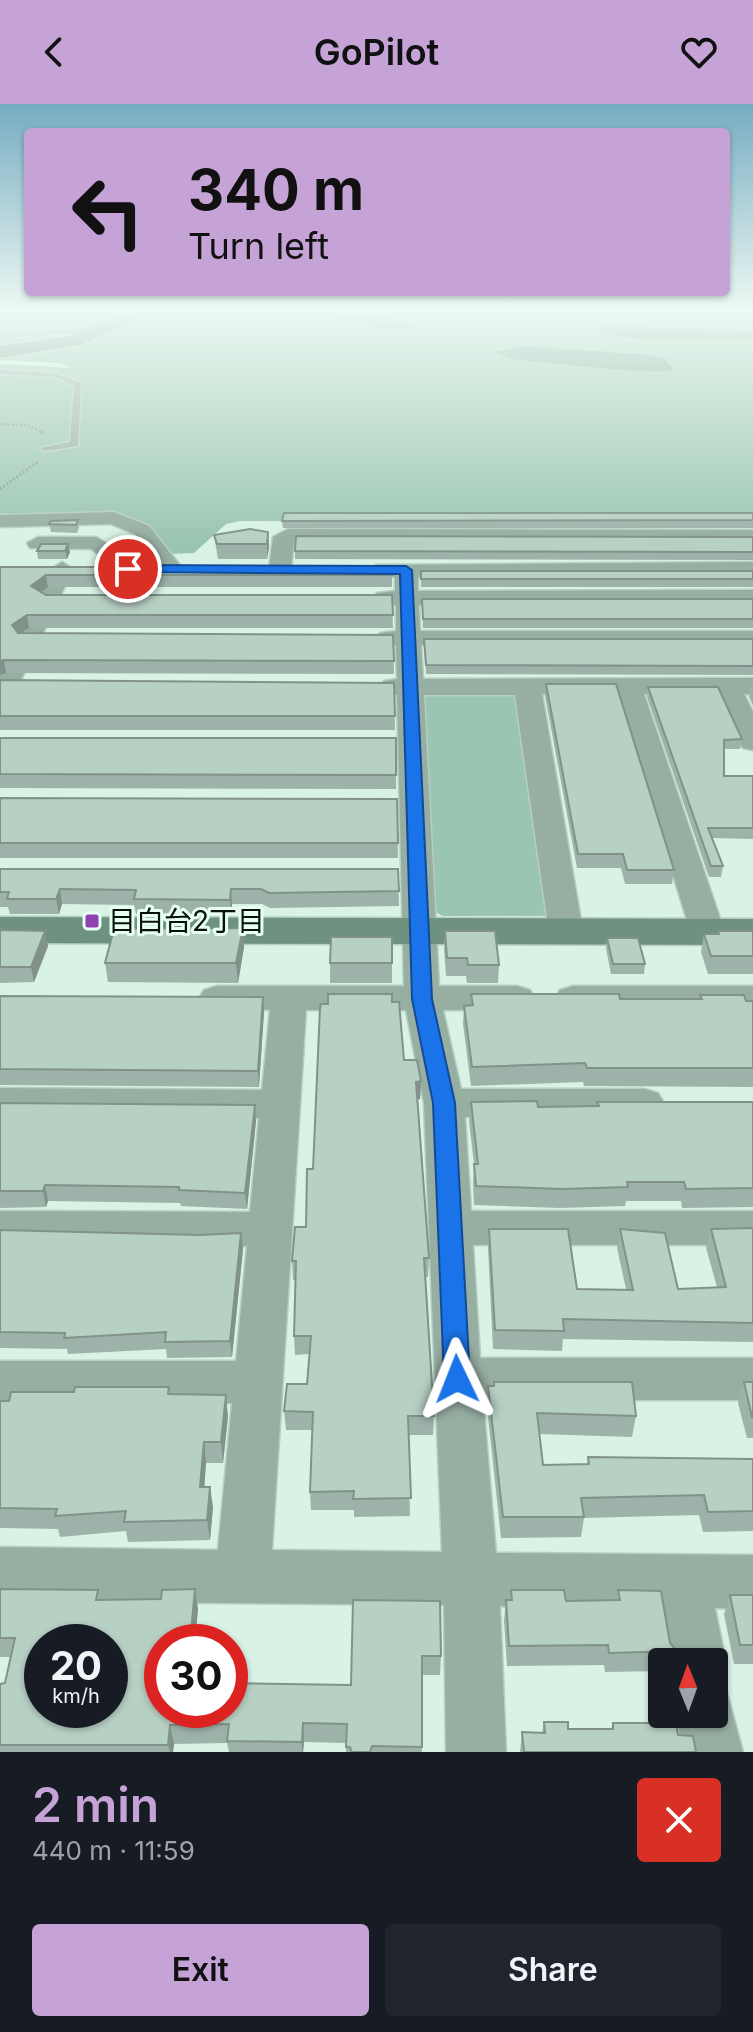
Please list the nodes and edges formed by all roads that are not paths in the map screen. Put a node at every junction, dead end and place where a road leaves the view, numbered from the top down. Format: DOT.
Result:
graph roads {
  1 [pos="78,389"];
  2 [pos="44,448"];
  3 [pos="0,521"];
  4 [pos="508,536"];
  5 [pos="753,536"];
  6 [pos="16,543"];
  7 [pos="31,569"];
  8 [pos="62,569"];
  9 [pos="106,569"];
  10 [pos="280,569"];
  11 [pos="753,569"];
  12 [pos="359,570"];
  13 [pos="515,570"];
  14 [pos="407,584"];
  15 [pos="48,597"];
  16 [pos="80,597"];
  17 [pos="753,597"];
  18 [pos="361,598"];
  19 [pos="29,638"];
  20 [pos="60,638"];
  21 [pos="363,638"];
  22 [pos="410,638"];
  23 [pos="753,638"];
  24 [pos="38,684"];
  25 [pos="366,686"];
  26 [pos="527,686"];
  27 [pos="741,686"];
  28 [pos="413,687"];
  29 [pos="628,687"];
  30 [pos="3,691"];
  31 [pos="753,742"];
  32 [pos="0,930"];
  33 [pos="420,932"];
  34 [pos="566,932"];
  35 [pos="753,932"];
  36 [pos="708,933"];
  37 [pos="183,998"];
  38 [pos="289,998"];
  39 [pos="753,998"];
  40 [pos="422,999"];
  41 [pos="0,1102"];
  42 [pos="444,1103"];
  43 [pos="676,1103"];
  44 [pos="280,1104"];
  45 [pos="0,1228"];
  46 [pos="452,1228"];
  47 [pos="753,1228"];
  48 [pos="271,1229"];
  49 [pos="457,1379"];
  50 [pos="753,1379"];
  51 [pos="0,1382"];
  52 [pos="256,1382"];
  53 [pos="0,1574"];
  54 [pos="243,1576"];
  55 [pos="471,1578"];
  56 [pos="682,1581"];
  57 [pos="753,1582"];
  58 [pos="694,1648"];
  59 [pos="709,1728"];
  60 [pos="476,1752"];
  61 [pos="713,1752"];
  1 -- 2 [label="lane"];
  3 -- 9 [label="street"];
  4 -- 5 [label="street"];
  4 -- 10 [label="street"];
  4 -- 13 [label="street"];
  6 -- 9 [label="street"];
  7 -- 8 [label="street"];
  8 -- 9 [label="street"];
  8 -- 15 [label="street"];
  11 -- 13 [label="street"];
  12 -- 14 [label="street"];
  13 -- 14 [label="street"];
  14 -- 17 [label="street"];
  14 -- 18 [label="street"];
  14 -- 22 [label="street"];
  15 -- 16 [label="street"];
  15 -- 19 [label="street"];
  19 -- 20 [label="street"];
  19 -- 30 [label="street"];
  21 -- 22 [label="street"];
  22 -- 23 [label="street"];
  22 -- 28 [label="street"];
  24 -- 30 [label="street"];
  25 -- 28 [label="street"];
  26 -- 28 [label="street"];
  26 -- 29 [label="street"];
  26 -- 34 [label="street"];
  27 -- 29 [label="street"];
  27 -- 31 [label="street"];
  28 -- 33 [label="street"];
  29 -- 36 [label="street"];
  32 -- 33 [label="street"];
  33 -- 34 [label="street"];
  33 -- 40 [label="street"];
  34 -- 36 [label="street"];
  35 -- 36 [label="street"];
  37 -- 38 [label="street"];
  38 -- 40 [label="street"];
  38 -- 44 [label="street"];
  39 -- 40 [label="street"];
  40 -- 42 [label="street"];
  41 -- 44 [label="street"];
  42 -- 43 [label="street"];
  42 -- 46 [label="street"];
  44 -- 48 [label="street"];
  45 -- 48 [label="street"];
  46 -- 47 [label="street"];
  46 -- 49 [label="street"];
  48 -- 52 [label="street"];
  49 -- 50 [label="street"];
  49 -- 55 [label="street"];
  51 -- 52 [label="street"];
  52 -- 54 [label="street"];
  53 -- 54 [label="street"];
  54 -- 55 [label="street"];
  55 -- 56 [label="street"];
  55 -- 60 [label="street"];
  56 -- 57 [label="street"];
  56 -- 58 [label="street"];
  59 -- 61 [label="street"];
}
